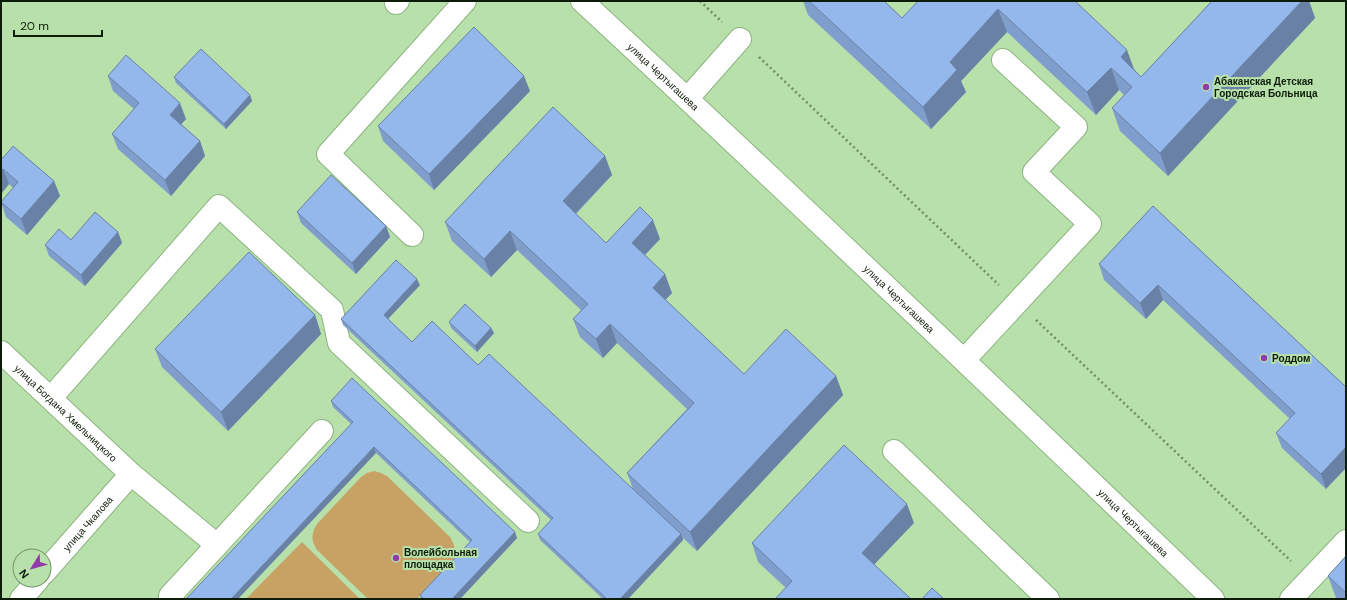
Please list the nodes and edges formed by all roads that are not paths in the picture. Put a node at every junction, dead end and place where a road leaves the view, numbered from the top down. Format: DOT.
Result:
graph roads {
  1 [pos="465,1"];
  2 [pos="582,1"];
  3 [pos="740,39"];
  4 [pos="1003,60"];
  5 [pos="688,98"];
  6 [pos="412,235"];
  7 [pos="1,352"];
  8 [pos="964,360"];
  9 [pos="51,398"];
  10 [pos="322,431"];
  11 [pos="894,451"];
  12 [pos="131,474"];
  13 [pos="528,521"];
  14 [pos="1346,542"];
  15 [pos="217,545"];
  16 [pos="52,564"];
  17 [pos="31,588"];
  18 [pos="170,596"];
  19 [pos="21,599"];
  20 [pos="1048,599"];
  21 [pos="1213,599"];
  22 [pos="1291,599"];
  1 -- 6 [label="street"];
  2 -- 5 [label="street, улица Чертыгашева"];
  3 -- 5 [label="street"];
  4 -- 8 [label="street"];
  5 -- 8 [label="street, улица Чертыгашева"];
  7 -- 9 [label="street, улица Богдана Хмельницкого"];
  8 -- 21 [label="street, улица Чертыгашева"];
  9 -- 12 [label="street, улица Богдана Хмельницкого"];
  9 -- 13 [label="street"];
  10 -- 15 [label="street"];
  11 -- 20 [label="street"];
  12 -- 15 [label="street, улица Богдана Хмельницкого"];
  12 -- 16 [label="street, улица Чкалова"];
  14 -- 22 [label="street"];
  15 -- 18 [label="street"];
  17 -- 19 [label="street"];
}
